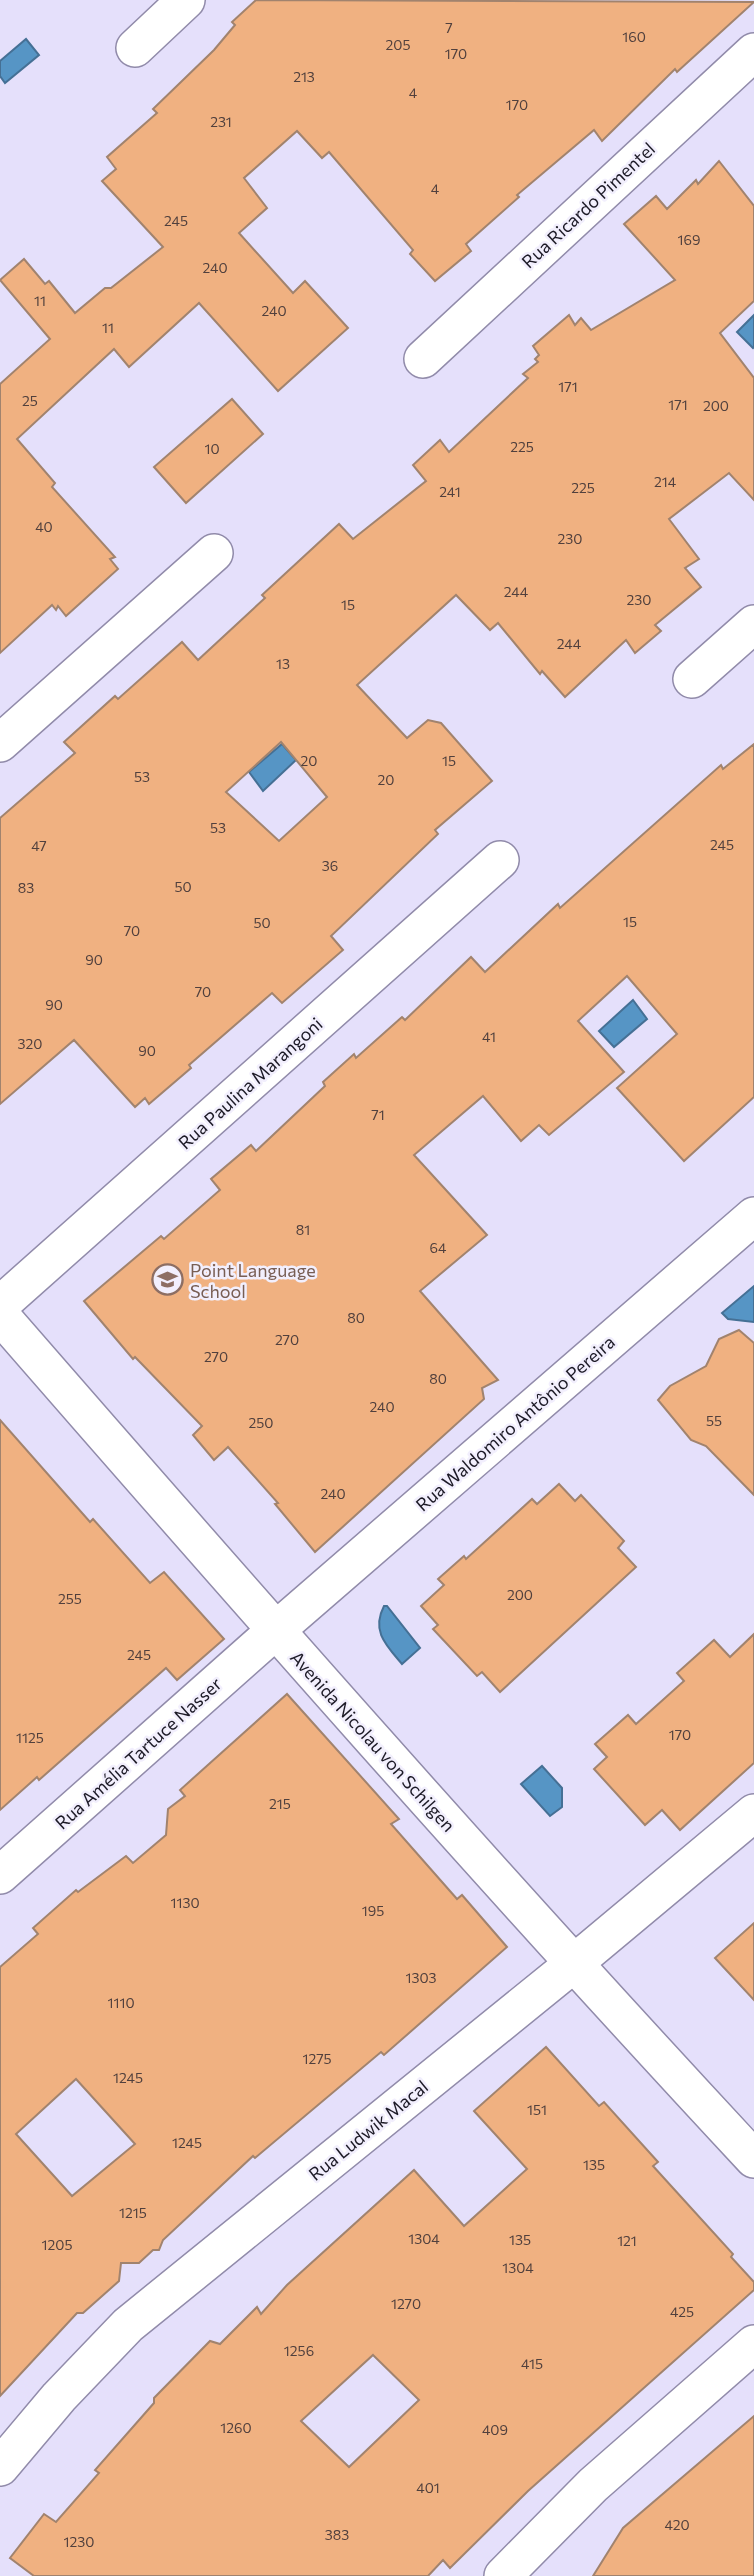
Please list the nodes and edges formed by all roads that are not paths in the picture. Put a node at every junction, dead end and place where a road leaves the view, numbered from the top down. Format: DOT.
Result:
graph roads {
  1 [pos="186,0"];
  2 [pos="135,48"];
  3 [pos="754,52"];
  4 [pos="423,359"];
  5 [pos="214,553"];
  6 [pos="754,624"];
  7 [pos="692,679"];
  8 [pos="0,743"];
  9 [pos="500,860"];
  10 [pos="754,1216"];
  11 [pos="0,1306"];
  12 [pos="0,1315"];
  13 [pos="275,1631"];
  14 [pos="754,1813"];
  15 [pos="0,1875"];
  16 [pos="572,1965"];
  17 [pos="754,2160"];
  18 [pos="754,2344"];
  19 [pos="0,2467"];
  20 [pos="503,2576"];
  1 -- 2 [label="street"];
  3 -- 4 [label="street, Rua Ricardo Pimentel"];
  5 -- 8 [label="street"];
  6 -- 7 [label="street"];
  9 -- 11 [label="street, Rua Paulina Marangoni"];
  10 -- 13 [label="street, Rua Waldomiro Antônio Pereira"];
  12 -- 13 [label="street, Avenida Nicolau von Schilgen"];
  13 -- 15 [label="street, Rua Amélia Tartuce Nasser"];
  13 -- 16 [label="street, Avenida Nicolau von Schilgen"];
  14 -- 16 [label="street, Rua Ludwik Macal"];
  16 -- 17 [label="street, Avenida Nicolau von Schilgen"];
  16 -- 19 [label="street, Rua Ludwik Macal"];
  18 -- 20 [label="street"];
}
